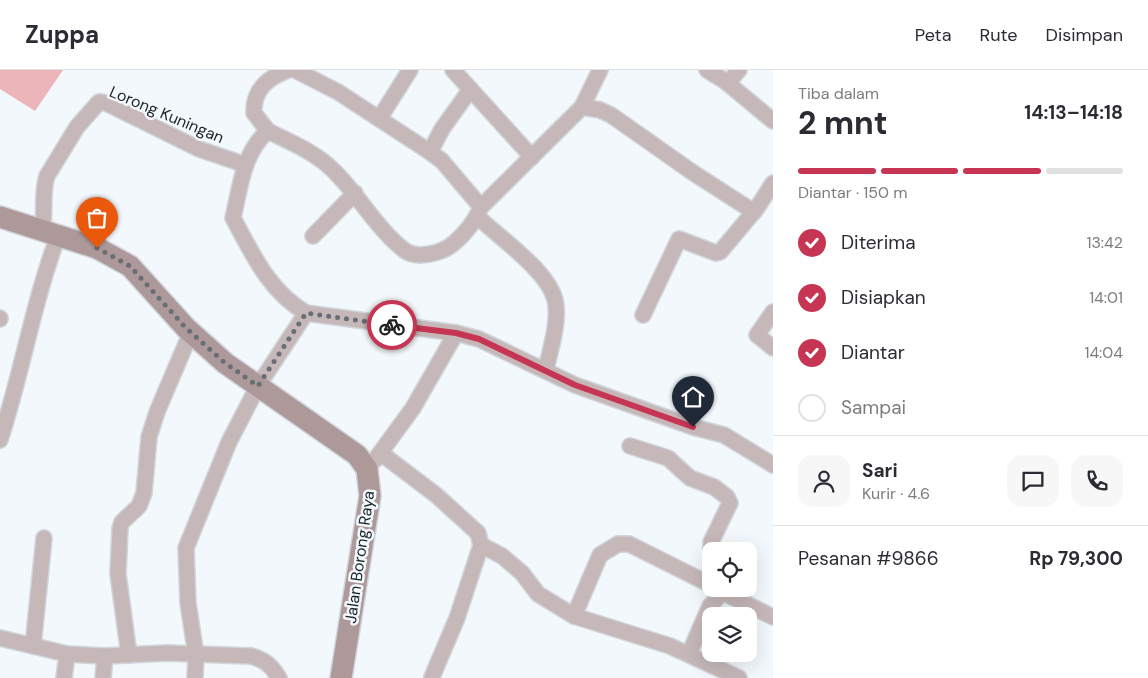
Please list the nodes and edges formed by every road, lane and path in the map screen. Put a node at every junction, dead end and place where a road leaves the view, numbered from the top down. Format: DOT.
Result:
graph roads {
  1 [pos="288,70"];
  2 [pos="295,70"];
  3 [pos="410,70"];
  4 [pos="453,70"];
  5 [pos="600,70"];
  6 [pos="707,70"];
  7 [pos="740,70"];
  8 [pos="728,83"];
  9 [pos="470,90"];
  10 [pos="582,107"];
  11 [pos="379,119"];
  12 [pos="773,121"];
  13 [pos="268,131"];
  14 [pos="430,152"];
  15 [pos="532,157"];
  16 [pos="246,165"];
  17 [pos="773,183"];
  18 [pos="355,193"];
  19 [pos="479,211"];
  20 [pos="754,212"];
  21 [pos="0,217"];
  22 [pos="50,233"];
  23 [pos="313,236"];
  24 [pos="773,312"];
  25 [pos="306,313"];
  26 [pos="644,315"];
  27 [pos="191,332"];
  28 [pos="456,333"];
  29 [pos="773,348"];
  30 [pos="546,370"];
  31 [pos="258,386"];
  32 [pos="0,440"];
  33 [pos="630,446"];
  34 [pos="374,461"];
  35 [pos="773,465"];
  36 [pos="44,538"];
  37 [pos="711,542"];
  38 [pos="481,545"];
  39 [pos="702,578"];
  40 [pos="717,597"];
  41 [pos="735,597"];
  42 [pos="574,616"];
  43 [pos="773,617"];
  44 [pos="0,638"];
  45 [pos="33,646"];
  46 [pos="67,654"];
  47 [pos="689,654"];
  48 [pos="129,655"];
  49 [pos="196,655"];
  50 [pos="105,656"];
  51 [pos="432,676"];
  52 [pos="64,678"];
  53 [pos="103,678"];
  54 [pos="194,678"];
  55 [pos="279,678"];
  56 [pos="341,678"];
  57 [pos="739,678"];
  1 -- 13 [label="street"];
  2 -- 11 [label="street"];
  3 -- 11 [label="street"];
  4 -- 9 [label="street"];
  5 -- 10 [label="street"];
  6 -- 8 [label="street"];
  7 -- 8 [label="street"];
  8 -- 12 [label="street"];
  9 -- 14 [label="street"];
  9 -- 15 [label="street"];
  10 -- 15 [label="street"];
  10 -- 20 [label="street"];
  11 -- 14 [label="street"];
  13 -- 16 [label="street"];
  13 -- 18 [label="street"];
  14 -- 19 [label="street"];
  15 -- 19 [label="street"];
  16 -- 22 [label="street, Lorong Kuningan"];
  16 -- 25 [label="street"];
  17 -- 20 [label="street"];
  18 -- 19 [label="street"];
  18 -- 23 [label="street"];
  19 -- 30 [label="street"];
  20 -- 26 [label="street"];
  21 -- 22 [label="main road, Jalan Borong Raya"];
  22 -- 27 [label="main road, Jalan Borong Raya"];
  22 -- 32 [label="street"];
  24 -- 29 [label="street"];
  25 -- 28 [label="street"];
  25 -- 31 [label="street"];
  27 -- 31 [label="main road, Jalan Borong Raya"];
  27 -- 48 [label="street"];
  28 -- 30 [label="street"];
  28 -- 34 [label="street"];
  30 -- 35 [label="street"];
  31 -- 34 [label="main road, Jalan Borong Raya"];
  31 -- 49 [label="street"];
  33 -- 37 [label="street"];
  34 -- 38 [label="street"];
  34 -- 56 [label="main road, Jalan Borong Raya"];
  36 -- 45 [label="street"];
  38 -- 42 [label="street"];
  38 -- 51 [label="street"];
  39 -- 42 [label="street"];
  40 -- 47 [label="street"];
  41 -- 43 [label="street"];
  42 -- 47 [label="street"];
  44 -- 45 [label="street"];
  45 -- 46 [label="street"];
  46 -- 50 [label="street"];
  46 -- 52 [label="street"];
  47 -- 57 [label="street"];
  48 -- 49 [label="street"];
  48 -- 50 [label="street"];
  49 -- 54 [label="street"];
  49 -- 55 [label="street"];
  50 -- 53 [label="street"];
}
